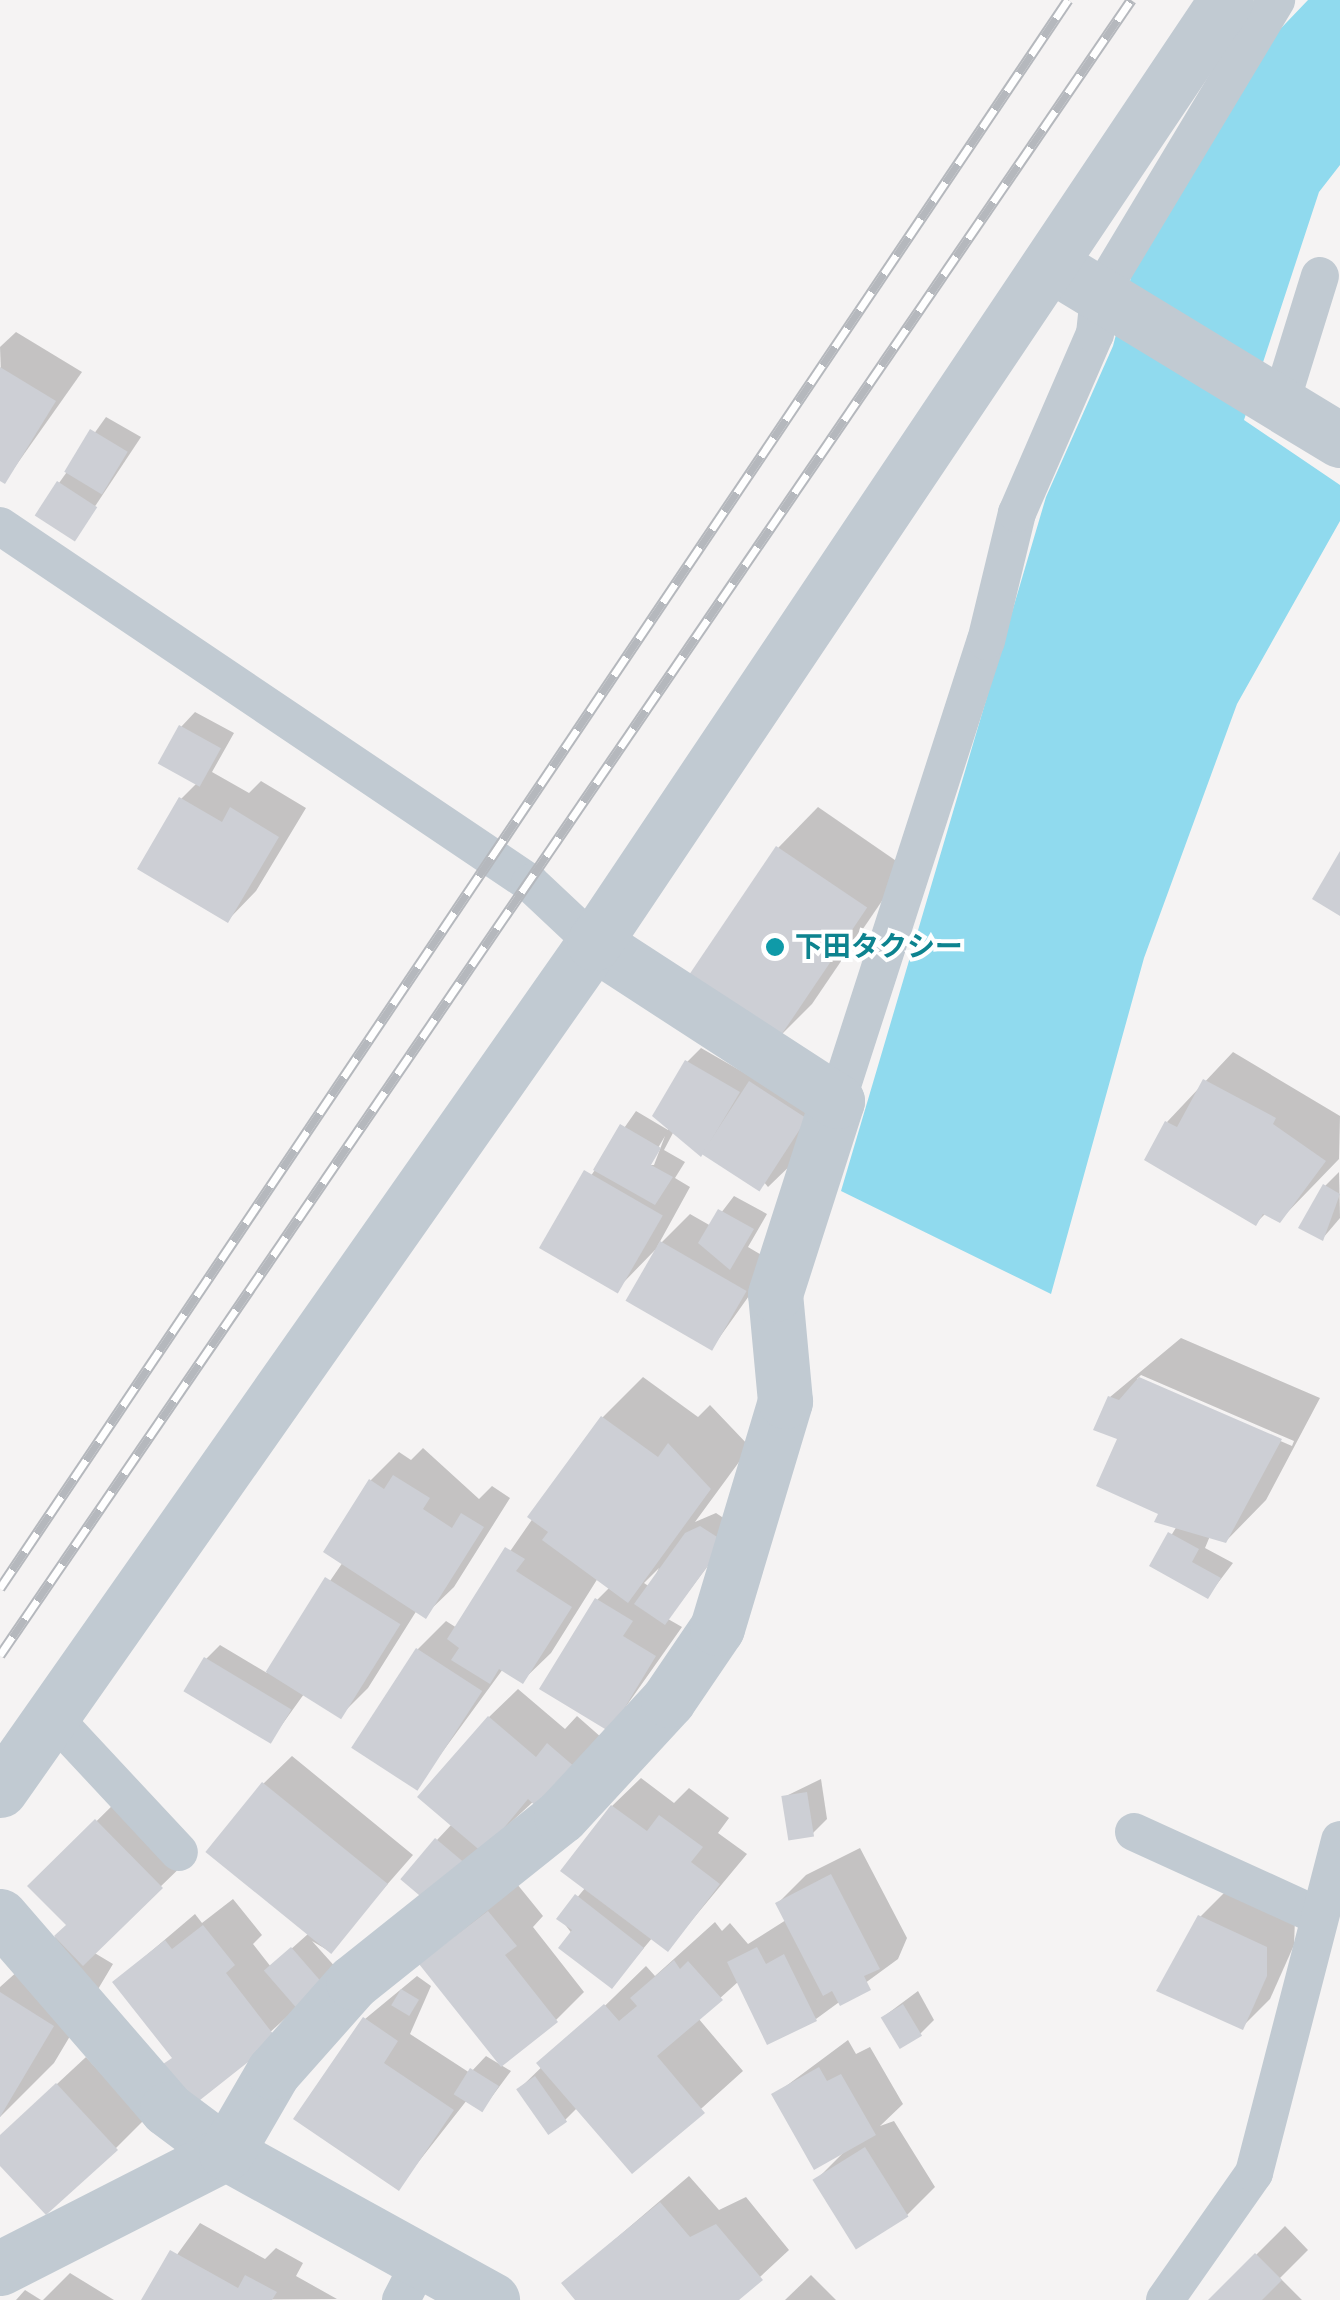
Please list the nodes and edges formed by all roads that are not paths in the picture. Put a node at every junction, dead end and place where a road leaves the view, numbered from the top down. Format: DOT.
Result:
graph roads {
  1 [pos="1226,0"];
  2 [pos="1276,0"];
  3 [pos="1050,264"];
  4 [pos="1320,276"];
  5 [pos="1099,294"];
  6 [pos="1280,405"];
  7 [pos="1340,440"];
  8 [pos="0,526"];
  9 [pos="594,943"];
  10 [pos="837,1101"];
  11 [pos="52,1716"];
  12 [pos="0,1790"];
  13 [pos="1134,1832"];
  14 [pos="1340,1840"];
  15 [pos="179,1852"];
  16 [pos="1316,1915"];
  17 [pos="0,1916"];
  18 [pos="226,2154"];
  19 [pos="0,2268"];
  20 [pos="411,2280"];
  21 [pos="492,2300"];
  22 [pos="1165,2300"];
  1 -- 3 [label="street"];
  2 -- 5 [label="lane"];
  3 -- 5 [label="street"];
  3 -- 9 [label="street"];
  4 -- 6 [label="lane"];
  5 -- 6 [label="street"];
  5 -- 10 [label="lane"];
  6 -- 7 [label="street"];
  8 -- 9 [label="lane"];
  9 -- 10 [label="street"];
  9 -- 11 [label="street"];
  10 -- 18 [label="street"];
  11 -- 12 [label="street"];
  11 -- 15 [label="lane"];
  13 -- 16 [label="lane"];
  14 -- 16 [label="lane"];
  16 -- 22 [label="lane"];
  17 -- 18 [label="street"];
  18 -- 19 [label="street"];
  18 -- 20 [label="street"];
  20 -- 21 [label="street"];
}
